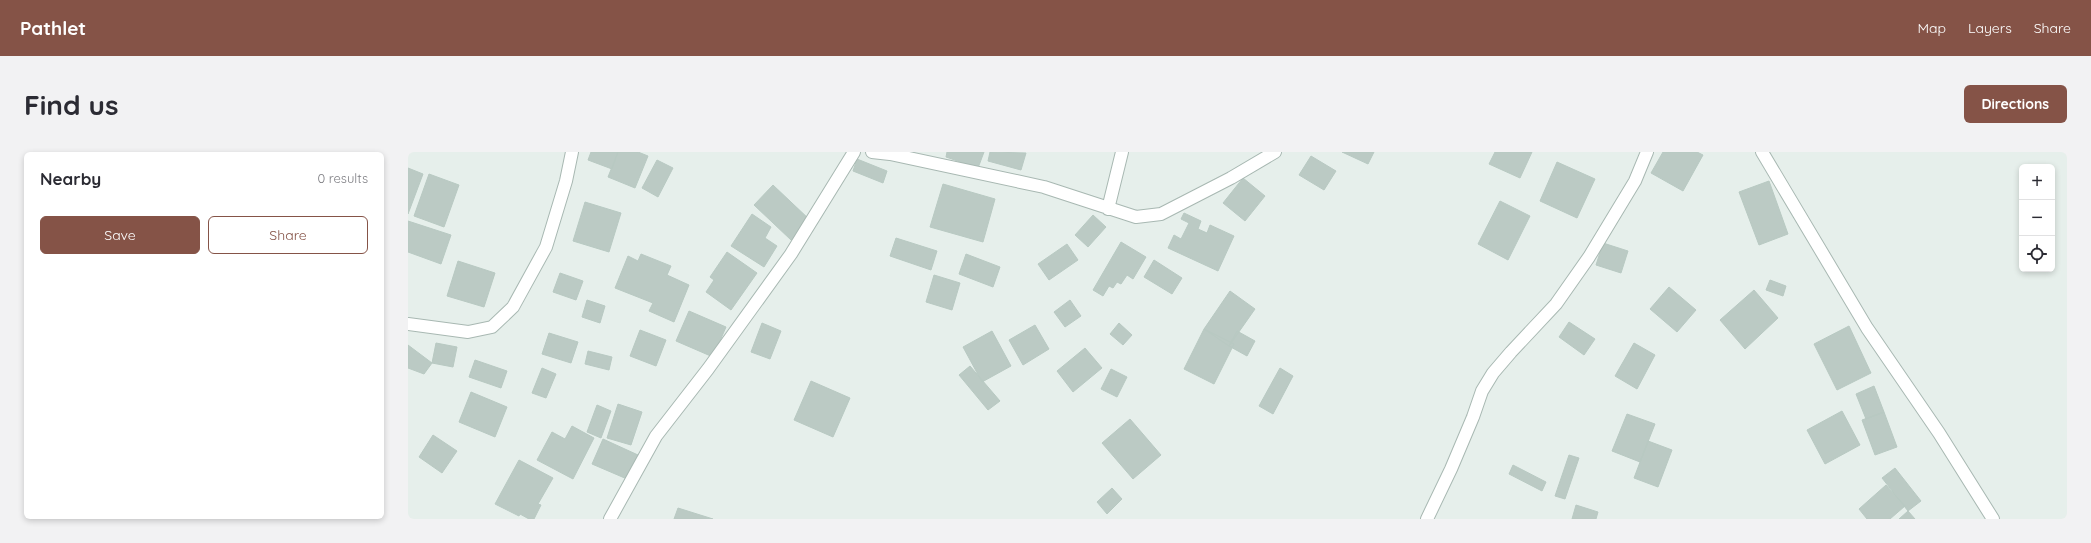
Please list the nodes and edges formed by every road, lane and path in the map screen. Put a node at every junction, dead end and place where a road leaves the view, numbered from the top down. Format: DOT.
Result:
graph roads {
  1 [pos="572,152"];
  2 [pos="854,152"];
  3 [pos="872,152"];
  4 [pos="1122,152"];
  5 [pos="1275,152"];
  6 [pos="1647,152"];
  7 [pos="1762,152"];
  8 [pos="1108,209"];
  9 [pos="408,324"];
  10 [pos="610,519"];
  11 [pos="1427,519"];
  12 [pos="1993,519"];
  1 -- 9 [label="street"];
  2 -- 10 [label="street"];
  3 -- 8 [label="street"];
  4 -- 8 [label="street"];
  5 -- 8 [label="street"];
  6 -- 11 [label="street"];
  7 -- 12 [label="street"];
}
